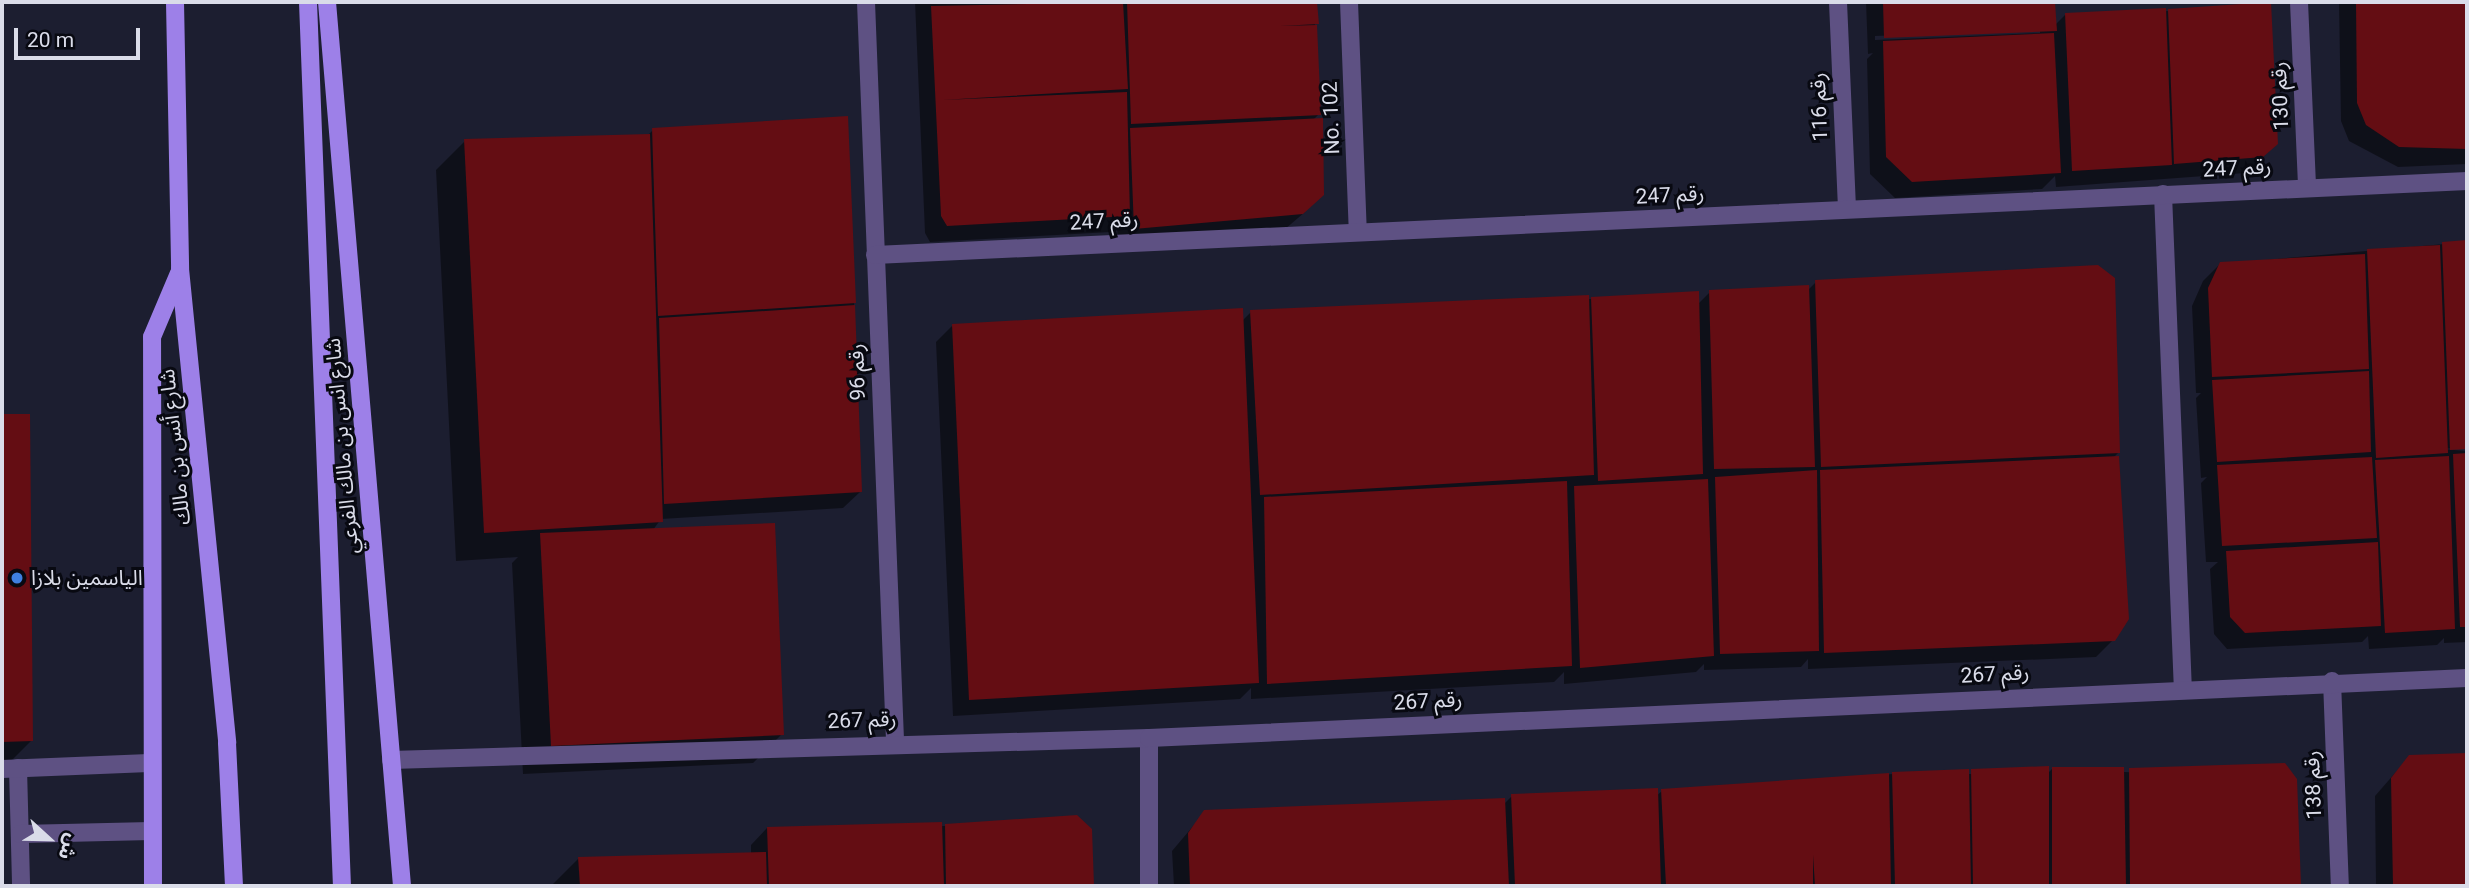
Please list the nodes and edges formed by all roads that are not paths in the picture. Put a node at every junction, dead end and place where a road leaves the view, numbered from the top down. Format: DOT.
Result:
graph roads {
  1 [pos="175,2"];
  2 [pos="308,2"];
  3 [pos="327,2"];
  4 [pos="866,2"];
  5 [pos="1349,2"];
  6 [pos="1838,2"];
  7 [pos="2299,2"];
  8 [pos="2467,181"];
  9 [pos="2306,188"];
  10 [pos="2163,194"];
  11 [pos="1847,209"];
  12 [pos="1358,232"];
  13 [pos="875,255"];
  14 [pos="180,270"];
  15 [pos="2467,678"];
  16 [pos="2332,681"];
  17 [pos="2183,687"];
  18 [pos="1149,738"];
  19 [pos="895,741"];
  20 [pos="391,760"];
  21 [pos="149,763"];
  22 [pos="10,769"];
  23 [pos="152,831"];
  24 [pos="20,834"];
  25 [pos="21,886"];
  26 [pos="153,886"];
  27 [pos="234,886"];
  28 [pos="342,886"];
  29 [pos="402,886"];
  30 [pos="1149,886"];
  31 [pos="2340,886"];
  1 -- 14 [label="main road, شارع أنس بن مالك"];
  2 -- 28 [label="main road"];
  3 -- 20 [label="main road, شارع انس بن مالك الفرعي"];
  4 -- 13 [label="street, رقم 96"];
  5 -- 12 [label="street, No. 102"];
  6 -- 11 [label="street, رقم 116"];
  7 -- 9 [label="street, رقم 130"];
  8 -- 9 [label="street, رقم 247"];
  9 -- 10 [label="street, رقم 247"];
  10 -- 11 [label="street, رقم 247"];
  10 -- 17 [label="street"];
  11 -- 12 [label="street, رقم 247"];
  12 -- 13 [label="street, رقم 247"];
  13 -- 19 [label="street, رقم 96"];
  14 -- 21 [label="main road"];
  14 -- 27 [label="main road, شارع أنس بن مالك"];
  15 -- 16 [label="street, رقم 267"];
  16 -- 17 [label="street, رقم 267"];
  16 -- 31 [label="street, رقم 138"];
  17 -- 18 [label="street, رقم 267"];
  18 -- 19 [label="street, رقم 267"];
  18 -- 30 [label="street"];
  19 -- 20 [label="street, رقم 267"];
  20 -- 29 [label="main road, شارع انس بن مالك الفرعي"];
  21 -- 22 [label="street"];
  21 -- 23 [label="main road"];
  22 -- 24 [label="street"];
  23 -- 24 [label="street"];
  23 -- 26 [label="main road"];
  24 -- 25 [label="street"];
}
